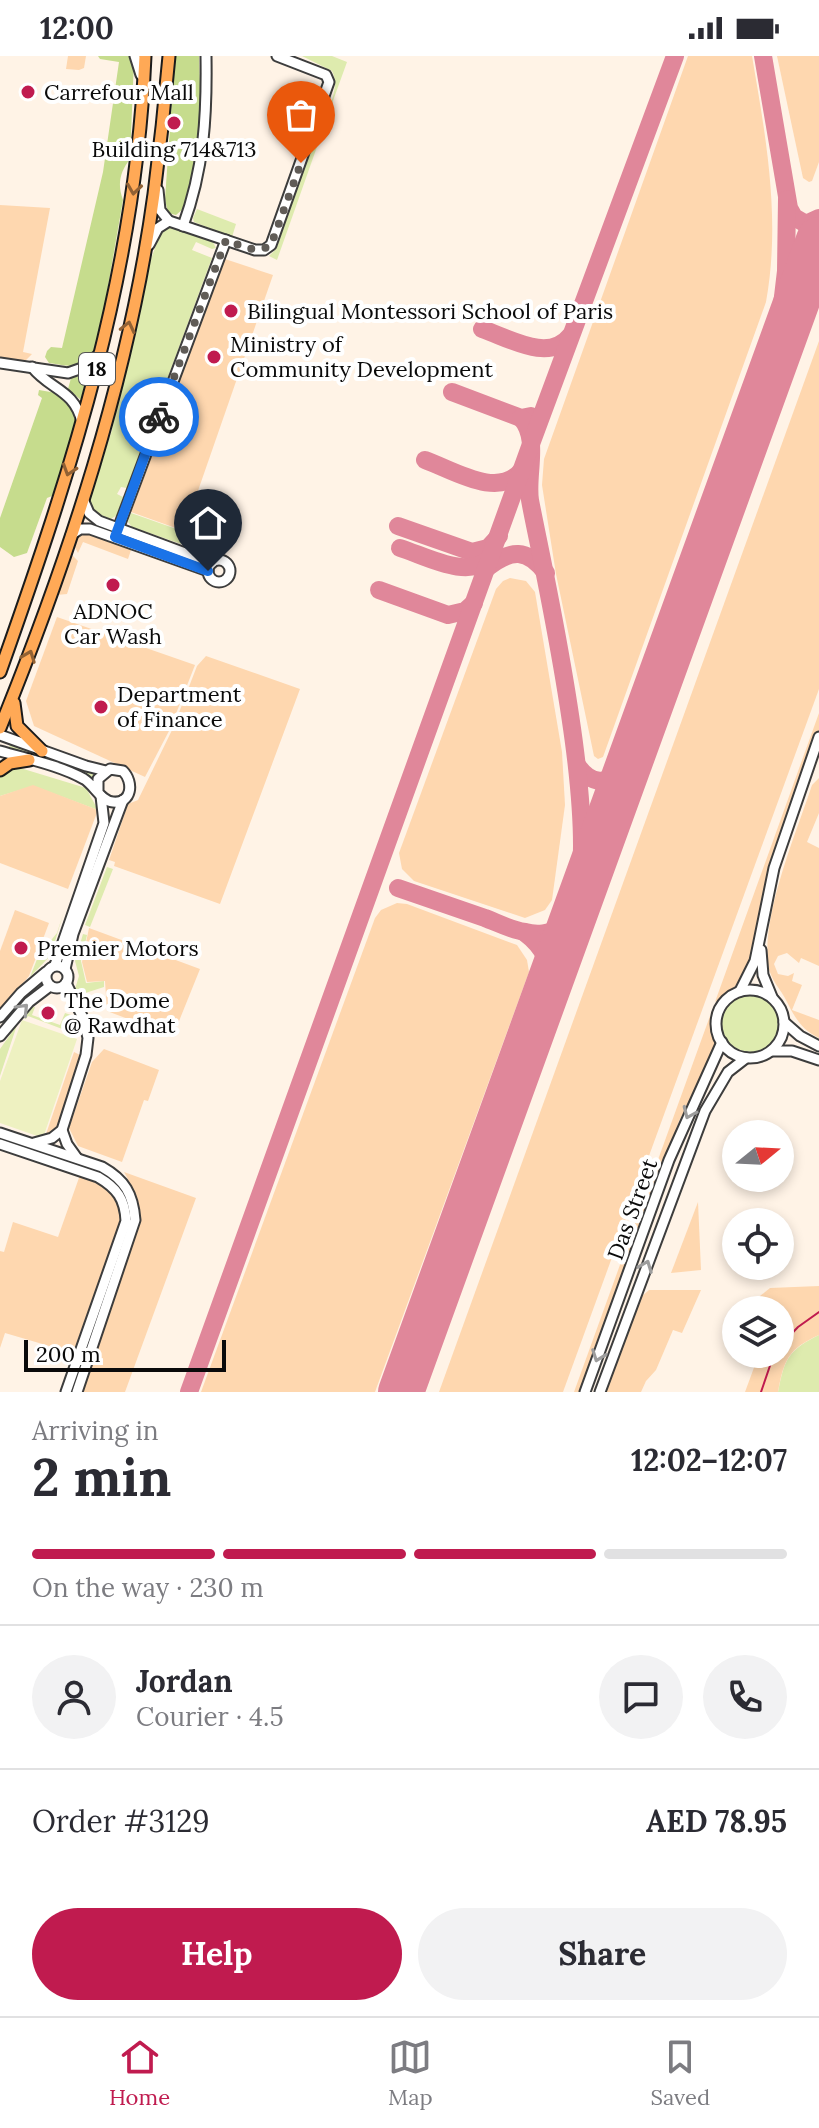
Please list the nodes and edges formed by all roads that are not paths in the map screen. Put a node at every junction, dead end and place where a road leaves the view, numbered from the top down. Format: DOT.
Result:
graph roads {
  1 [pos="135,56"];
  2 [pos="145,56"];
  3 [pos="169,56"];
  4 [pos="206,56"];
  5 [pos="277,56"];
  6 [pos="294,59"];
  7 [pos="144,86"];
  8 [pos="158,161"];
  9 [pos="169,221"];
  10 [pos="183,226"];
  11 [pos="226,240"];
  12 [pos="143,258"];
  13 [pos="101,352"];
  14 [pos="0,363"];
  15 [pos="32,367"];
  16 [pos="83,426"];
  17 [pos="83,499"];
  18 [pos="116,532"];
  19 [pos="71,535"];
  20 [pos="210,567"];
  21 [pos="0,672"];
  22 [pos="14,698"];
  23 [pos="0,728"];
  24 [pos="0,735"];
  25 [pos="819,737"];
  26 [pos="0,751"];
  27 [pos="42,751"];
  28 [pos="818,756"];
  29 [pos="29,760"];
  30 [pos="0,770"];
  31 [pos="106,771"];
  32 [pos="100,794"];
  33 [pos="123,800"];
  34 [pos="60,967"];
  35 [pos="46,972"];
  36 [pos="66,983"];
  37 [pos="53,987"];
  38 [pos="740,991"];
  39 [pos="772,997"];
  40 [pos="76,1006"];
  41 [pos="0,1017"];
  42 [pos="784,1022"];
  43 [pos="0,1036"];
  44 [pos="722,1042"];
  45 [pos="819,1046"];
  46 [pos="771,1051"];
  47 [pos="746,1058"];
  48 [pos="819,1060"];
  49 [pos="62,1130"];
  50 [pos="0,1133"];
  51 [pos="0,1144"];
  52 [pos="31,1144"];
  53 [pos="79,1160"];
  54 [pos="66,1392"];
  55 [pos="77,1392"];
  56 [pos="585,1392"];
  57 [pos="600,1392"];
  1 -- 7 [label="street"];
  2 -- 7 [label="main road, 18"];
  3 -- 8 [label="main road, 18"];
  4 -- 10 [label="street"];
  5 -- 6 [label="street"];
  6 -- 11 [label="street"];
  7 -- 13 [label="main road, 18, one-way"];
  8 -- 9 [label="street"];
  8 -- 12 [label="main road, 18"];
  9 -- 10 [label="street"];
  9 -- 12 [label="street"];
  10 -- 11 [label="street"];
  11 -- 18 [label="street"];
  17 -- 12 [label="main road, 18, one-way"];
  13 -- 15 [label="street"];
  13 -- 16 [label="main road, 18"];
  14 -- 15 [label="street"];
  15 -- 16 [label="street"];
  16 -- 21 [label="main road, 18, one-way"];
  17 -- 18 [label="street"];
  17 -- 19 [label="main road, 18"];
  18 -- 19 [label="street"];
  18 -- 20 [label="street"];
  22 -- 19 [label="main road, 18, one-way"];
  22 -- 23 [label="main road, 18"];
  22 -- 27 [label="main road"];
  24 -- 27 [label="street"];
  25 -- 38 [label="street"];
  26 -- 29 [label="street"];
  27 -- 31 [label="street"];
  28 -- 39 [label="street"];
  29 -- 30 [label="main road"];
  29 -- 32 [label="street"];
  31 -- 32 [label="street"];
  31 -- 33 [label="street"];
  32 -- 33 [label="street"];
  32 -- 34 [label="street"];
  33 -- 34 [label="street"];
  34 -- 35 [label="street"];
  34 -- 36 [label="street"];
  35 -- 37 [label="street"];
  35 -- 41 [label="street"];
  36 -- 37 [label="street"];
  36 -- 40 [label="street"];
  37 -- 40 [label="street"];
  43 -- 37 [label="street, one-way"];
  38 -- 39 [label="street"];
  38 -- 44 [label="street"];
  39 -- 42 [label="street"];
  40 -- 49 [label="street"];
  42 -- 45 [label="street"];
  42 -- 46 [label="street"];
  44 -- 47 [label="street"];
  44 -- 56 [label="street, Das Street, one-way"];
  46 -- 47 [label="street"];
  46 -- 48 [label="street"];
  57 -- 47 [label="street, Das Street, one-way"];
  49 -- 52 [label="street"];
  49 -- 53 [label="street"];
  50 -- 52 [label="street"];
  51 -- 54 [label="street"];
  52 -- 53 [label="street"];
  53 -- 55 [label="street"];
}
